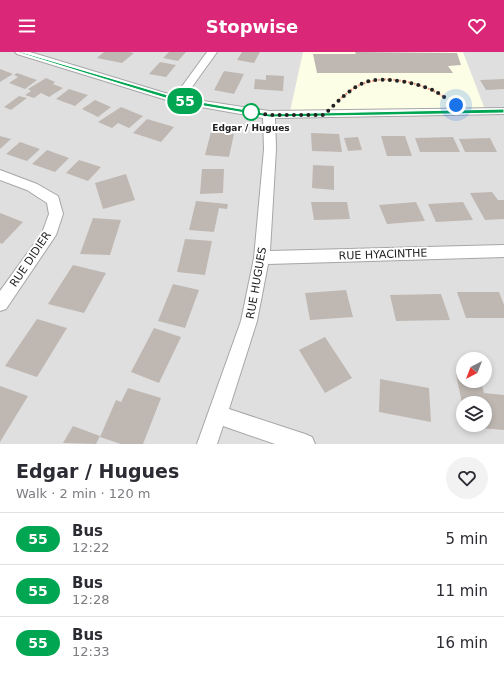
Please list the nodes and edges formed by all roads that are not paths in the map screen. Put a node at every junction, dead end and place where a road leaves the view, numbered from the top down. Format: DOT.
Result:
graph roads {
  1 [pos="20,52"];
  2 [pos="212,52"];
  3 [pos="177,100"];
  4 [pos="504,111"];
  5 [pos="269,115"];
  6 [pos="0,175"];
  7 [pos="504,251"];
  8 [pos="262,258"];
  9 [pos="0,304"];
  10 [pos="216,414"];
  11 [pos="207,444"];
  12 [pos="305,444"];
  1 -- 3 [label="street"];
  2 -- 3 [label="street"];
  3 -- 5 [label="street"];
  4 -- 5 [label="street"];
  5 -- 8 [label="street, RUE HUGUES"];
  6 -- 9 [label="street, RUE DIDIER"];
  7 -- 8 [label="street, RUE HYACINTHE"];
  8 -- 10 [label="street, RUE HUGUES"];
  10 -- 11 [label="street, RUE HUGUES"];
  10 -- 12 [label="street"];
}
